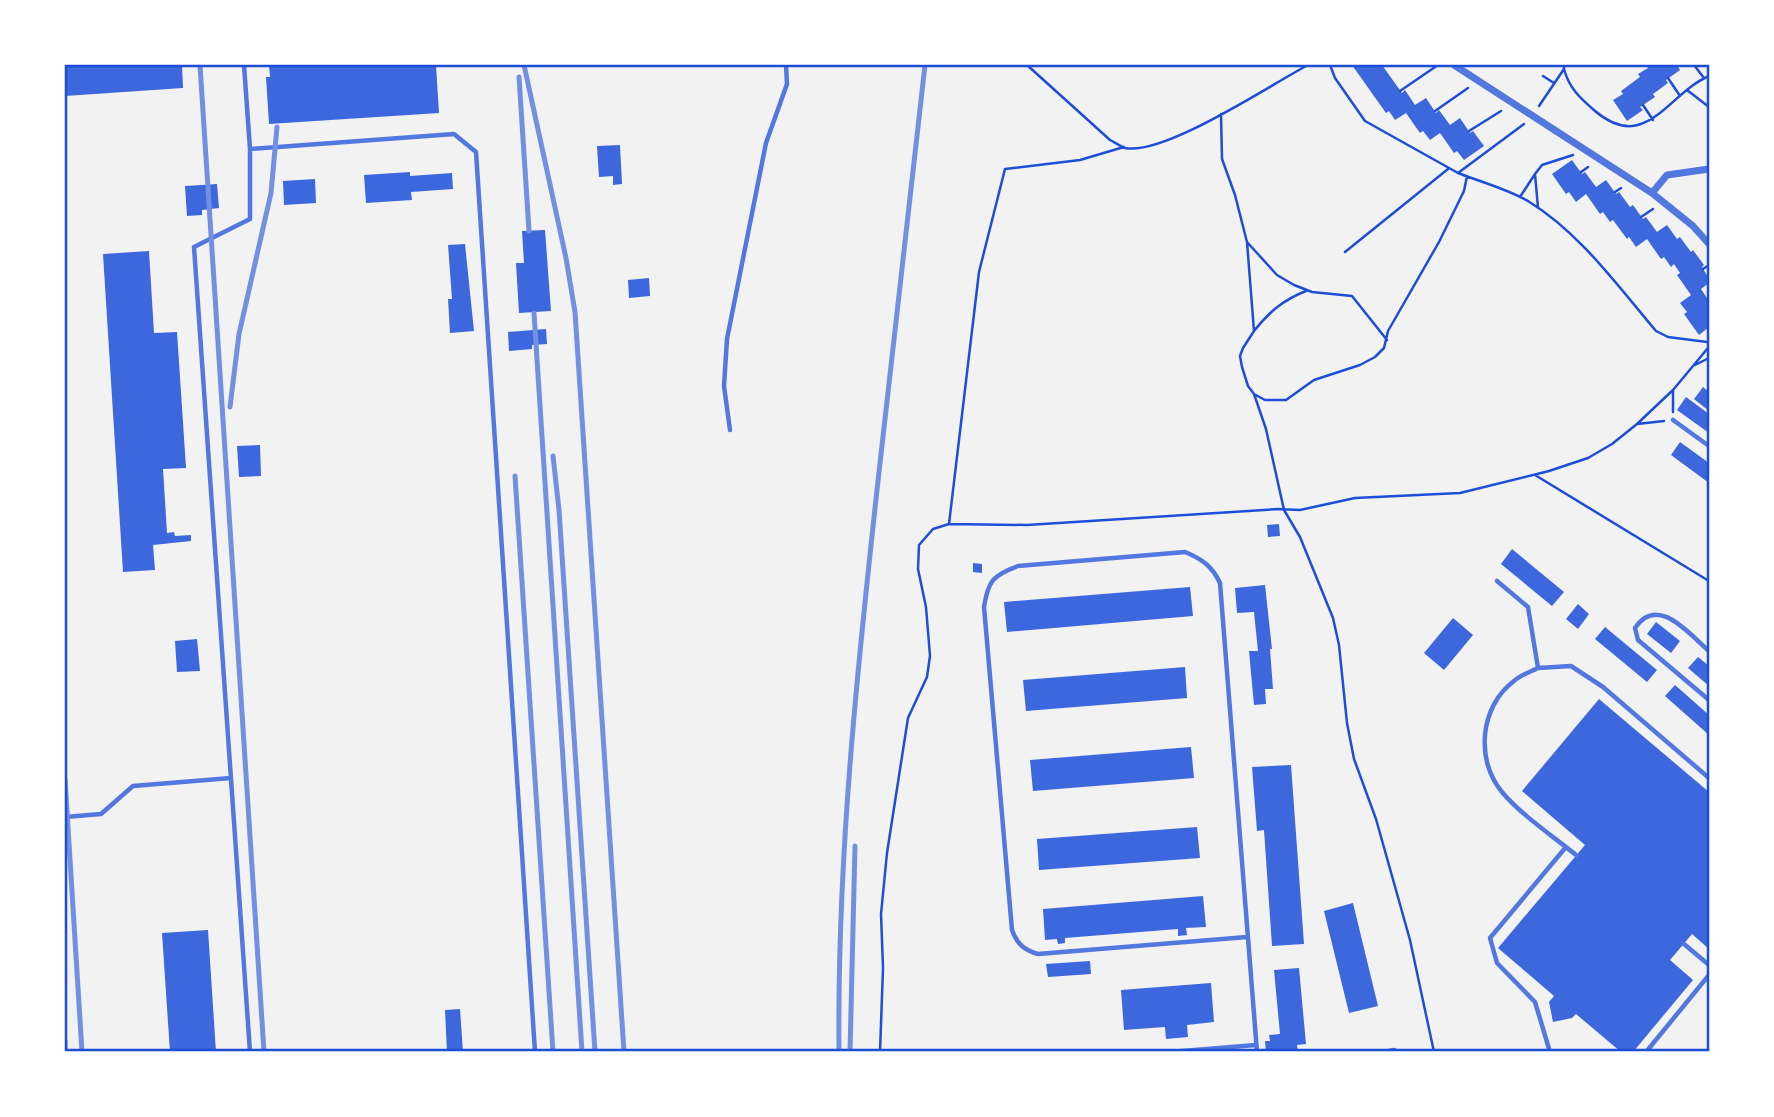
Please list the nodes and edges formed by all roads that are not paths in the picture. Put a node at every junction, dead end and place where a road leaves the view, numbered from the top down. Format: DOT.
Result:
graph roads {
  1 [pos="244,65"];
  2 [pos="786,65"];
  3 [pos="1454,65"];
  4 [pos="250,149"];
  5 [pos="1709,169"];
  6 [pos="1652,193"];
  7 [pos="1709,244"];
  8 [pos="1673,420"];
  9 [pos="730,430"];
  10 [pos="1709,446"];
  11 [pos="1497,581"];
  12 [pos="1709,651"];
  13 [pos="1538,668"];
  14 [pos="1709,700"];
  15 [pos="231,778"];
  16 [pos="1709,778"];
  17 [pos="65,817"];
  18 [pos="1566,847"];
  19 [pos="1576,855"];
  20 [pos="1247,937"];
  21 [pos="1684,944"];
  22 [pos="1709,965"];
  23 [pos="1709,975"];
  24 [pos="1257,1045"];
  25 [pos="250,1052"];
  26 [pos="536,1052"];
  27 [pos="1170,1052"];
  28 [pos="1257,1052"];
  29 [pos="1384,1052"];
  30 [pos="1398,1052"];
  31 [pos="1550,1052"];
  32 [pos="1646,1052"];
  1 -- 4 [label="lane"];
  2 -- 9 [label="lane"];
  3 -- 6 [label="street"];
  4 -- 15 [label="lane"];
  4 -- 26 [label="lane"];
  5 -- 6 [label="street"];
  6 -- 7 [label="street"];
  8 -- 10 [label="lane"];
  11 -- 13 [label="lane"];
  12 -- 14 [label="lane"];
  13 -- 16 [label="lane"];
  13 -- 18 [label="lane"];
  15 -- 17 [label="lane"];
  15 -- 25 [label="lane"];
  18 -- 19 [label="lane"];
  18 -- 31 [label="lane"];
  20 -- 20 [label="lane"];
  20 -- 24 [label="lane"];
  21 -- 22 [label="lane"];
  23 -- 32 [label="lane"];
  24 -- 27 [label="lane"];
  24 -- 28 [label="lane"];
  29 -- 30 [label="lane"];
}
